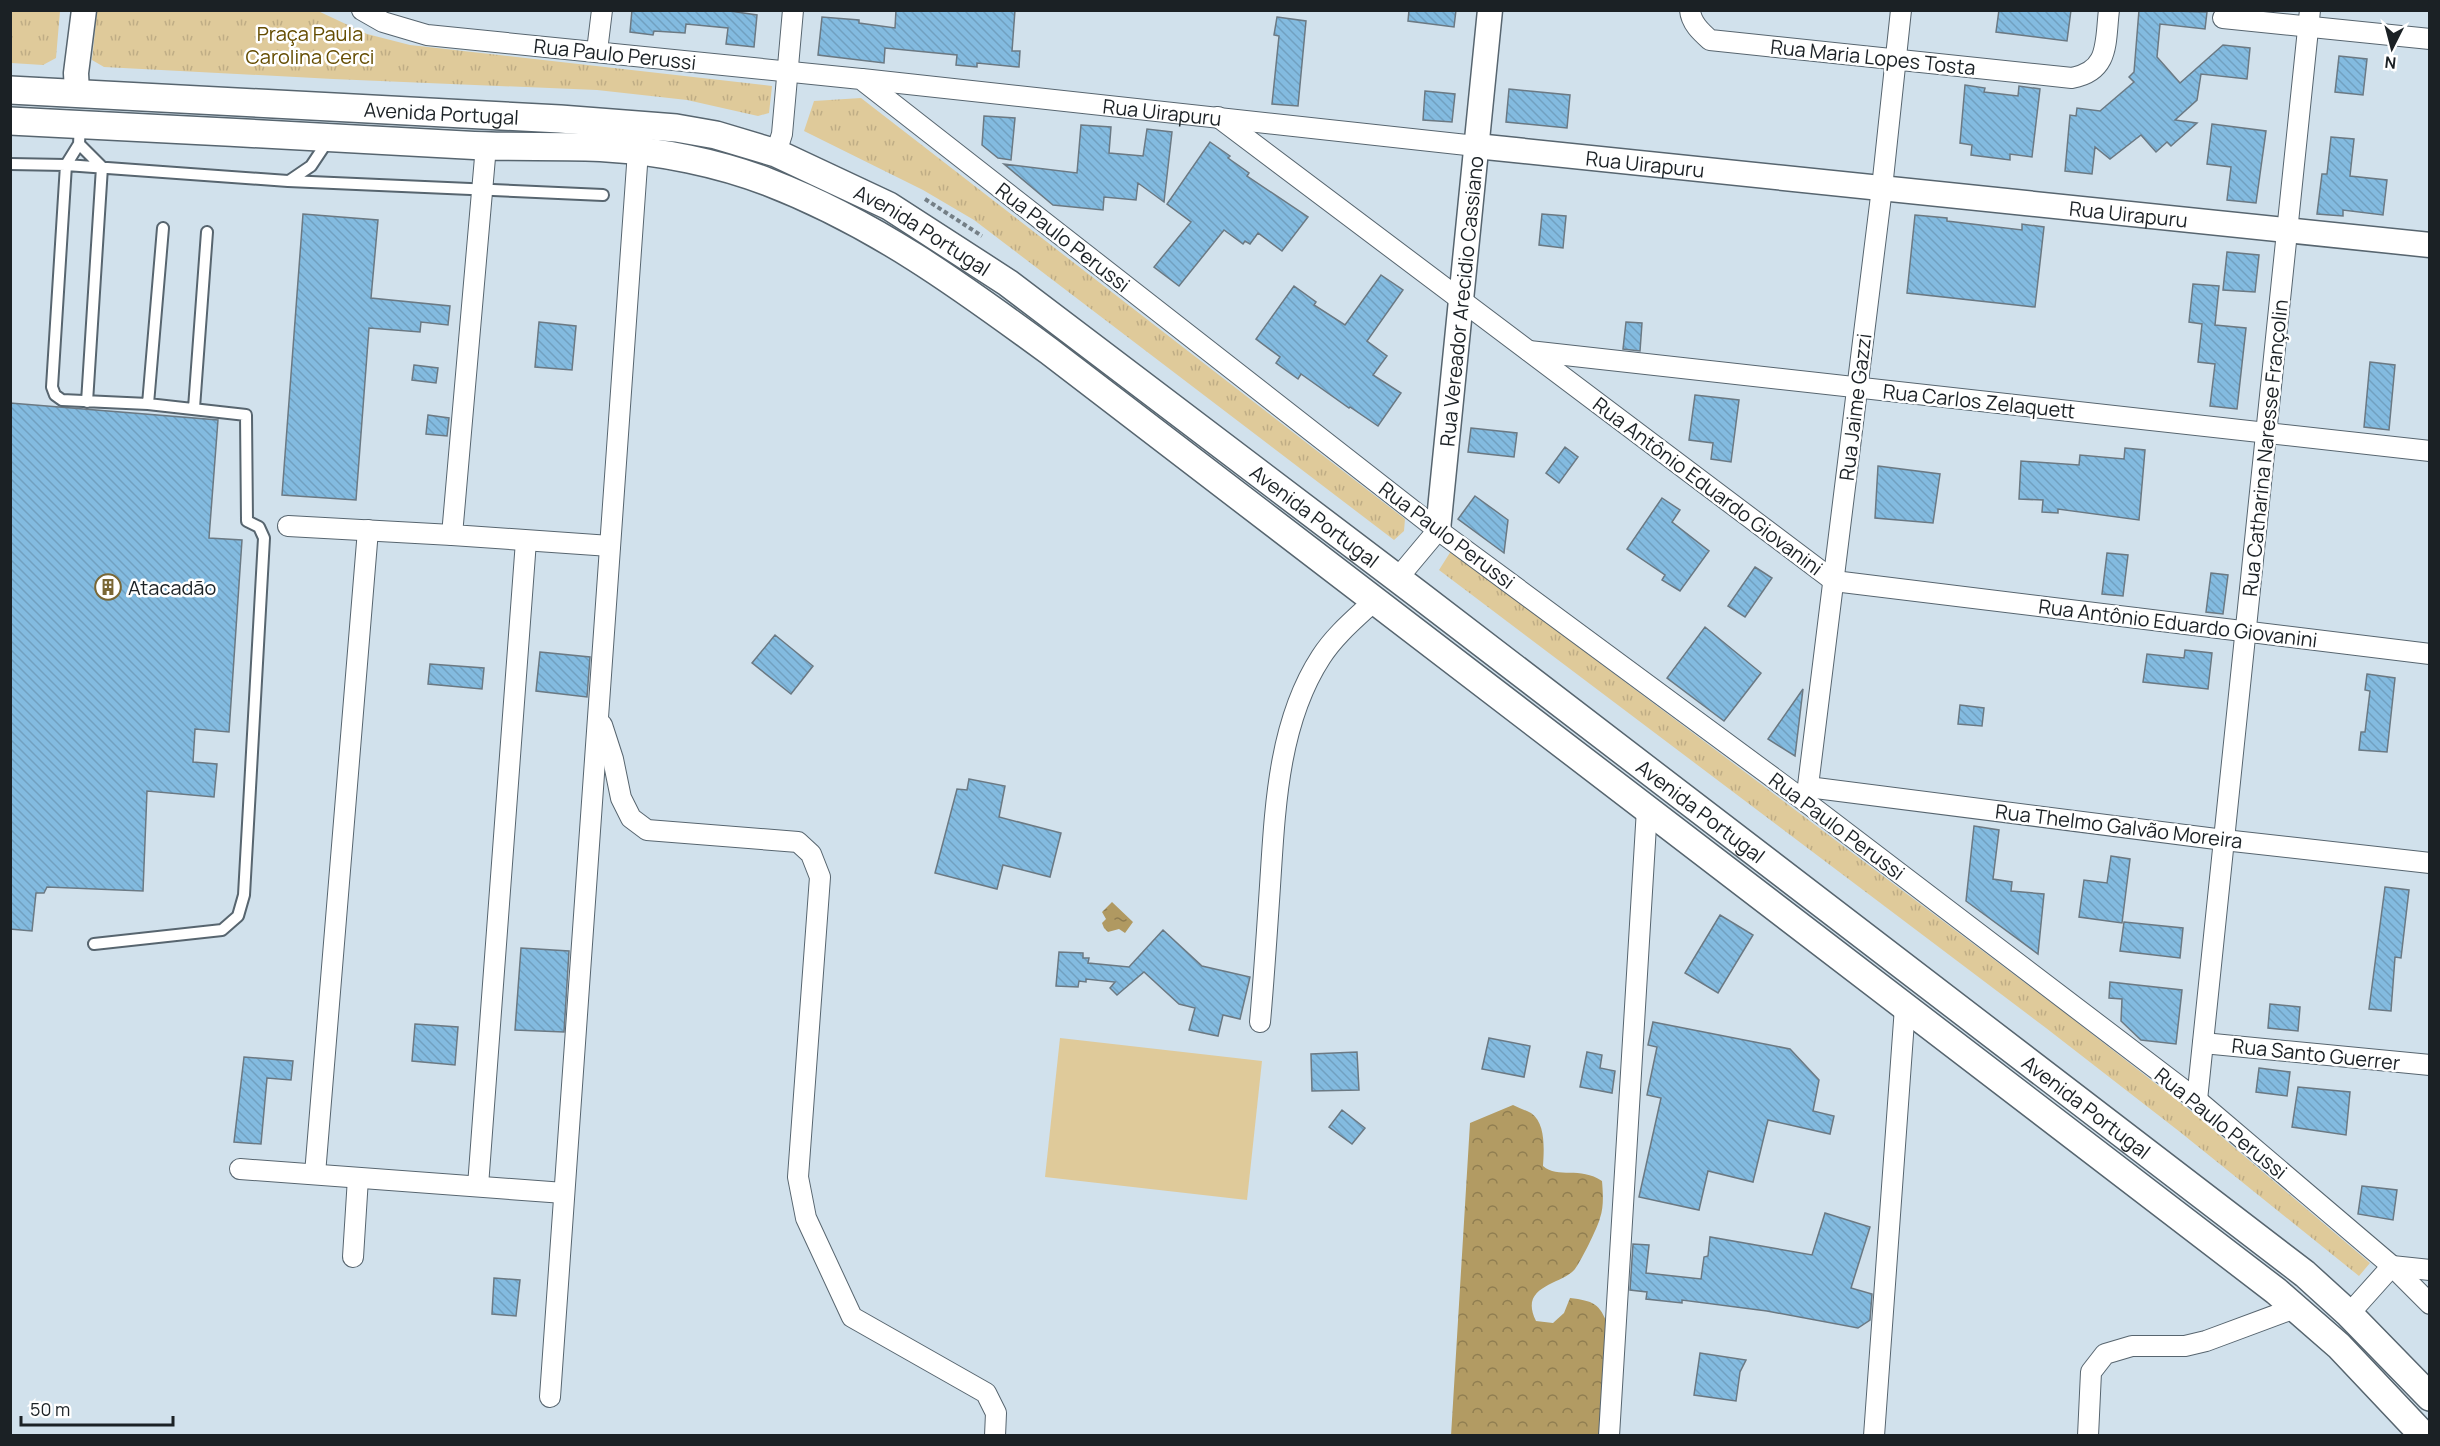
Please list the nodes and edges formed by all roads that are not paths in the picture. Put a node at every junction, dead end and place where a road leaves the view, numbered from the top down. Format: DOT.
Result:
graph roads {
  1 [pos="84,10"];
  2 [pos="362,10"];
  3 [pos="602,10"];
  4 [pos="793,10"];
  5 [pos="1490,10"];
  6 [pos="1690,10"];
  7 [pos="1900,10"];
  8 [pos="2109,10"];
  9 [pos="2223,18"];
  10 [pos="2309,19"];
  11 [pos="2430,39"];
  12 [pos="597,51"];
  13 [pos="1895,60"];
  14 [pos="786,71"];
  15 [pos="861,79"];
  16 [pos="10,90"];
  17 [pos="77,93"];
  18 [pos="1218,117"];
  19 [pos="10,121"];
  20 [pos="80,134"];
  21 [pos="330,138"];
  22 [pos="486,146"];
  23 [pos="1476,146"];
  24 [pos="638,151"];
  25 [pos="776,153"];
  26 [pos="10,164"];
  27 [pos="66,165"];
  28 [pos="102,167"];
  29 [pos="288,181"];
  30 [pos="483,188"];
  31 [pos="1882,188"];
  32 [pos="603,195"];
  33 [pos="163,228"];
  34 [pos="2288,230"];
  35 [pos="207,232"];
  36 [pos="2430,245"];
  37 [pos="1461,298"];
  38 [pos="1067,328"];
  39 [pos="1049,351"];
  40 [pos="1529,351"];
  41 [pos="1124,371"];
  42 [pos="1857,387"];
  43 [pos="1106,395"];
  44 [pos="87,402"];
  45 [pos="147,404"];
  46 [pos="194,408"];
  47 [pos="2266,432"];
  48 [pos="2430,451"];
  49 [pos="288,526"];
  50 [pos="368,530"];
  51 [pos="1438,530"];
  52 [pos="452,535"];
  53 [pos="526,541"];
  54 [pos="610,546"];
  55 [pos="1397,579"];
  56 [pos="1834,580"];
  57 [pos="1374,601"];
  58 [pos="2246,631"];
  59 [pos="2430,654"];
  60 [pos="598,714"];
  61 [pos="1807,795"];
  62 [pos="1647,809"];
  63 [pos="2224,840"];
  64 [pos="2430,863"];
  65 [pos="94,944"];
  66 [pos="1905,1007"];
  67 [pos="1260,1022"];
  68 [pos="2203,1043"];
  69 [pos="2430,1065"];
  70 [pos="2197,1100"];
  71 [pos="240,1169"];
  72 [pos="315,1174"];
  73 [pos="358,1178"];
  74 [pos="478,1186"];
  75 [pos="564,1192"];
  76 [pos="353,1257"];
  77 [pos="2392,1266"];
  78 [pos="2430,1270"];
  79 [pos="2430,1305"];
  80 [pos="2295,1308"];
  81 [pos="2349,1314"];
  82 [pos="550,1397"];
  83 [pos="2430,1397"];
  84 [pos="995,1436"];
  85 [pos="1609,1436"];
  86 [pos="1874,1436"];
  87 [pos="2088,1436"];
  88 [pos="2424,1436"];
  1 -- 17 [label="street"];
  2 -- 12 [label="street, Rua Paulo Perussi"];
  3 -- 12 [label="street"];
  4 -- 14 [label="street"];
  5 -- 23 [label="street, Rua Vereador Arecidio Cassiano"];
  6 -- 13 [label="street, Rua Maria Lopes Tosta"];
  7 -- 13 [label="street, Rua Jaime Gazzi"];
  8 -- 13 [label="street, Rua Maria Lopes Tosta"];
  9 -- 10 [label="street"];
  10 -- 11 [label="street"];
  10 -- 34 [label="street, Rua Catharina Naresse Françolin"];
  12 -- 14 [label="street, Rua Paulo Perussi"];
  13 -- 31 [label="street, Rua Jaime Gazzi"];
  14 -- 15 [label="street, Rua Paulo Perussi"];
  14 -- 25 [label="street"];
  15 -- 18 [label="street, Rua Uirapuru"];
  15 -- 51 [label="street, Rua Paulo Perussi"];
  16 -- 17 [label="main road, Avenida Portugal"];
  17 -- 20 [label="street"];
  17 -- 25 [label="main road, Avenida Portugal"];
  18 -- 23 [label="street, Rua Uirapuru"];
  18 -- 37 [label="street, Rua Antônio Eduardo Giovanini"];
  19 -- 20 [label="main road"];
  20 -- 21 [label="main road"];
  20 -- 27 [label="lane"];
  20 -- 28 [label="lane"];
  21 -- 22 [label="main road"];
  21 -- 29 [label="lane"];
  22 -- 24 [label="main road"];
  22 -- 30 [label="street"];
  23 -- 31 [label="street, Rua Uirapuru"];
  23 -- 37 [label="street, Rua Vereador Arecidio Cassiano"];
  24 -- 39 [label="main road"];
  24 -- 54 [label="street"];
  25 -- 38 [label="main road, Avenida Portugal"];
  26 -- 27 [label="lane"];
  27 -- 28 [label="lane"];
  27 -- 44 [label="lane"];
  28 -- 29 [label="lane"];
  28 -- 44 [label="lane"];
  29 -- 30 [label="lane"];
  30 -- 32 [label="lane"];
  30 -- 52 [label="street"];
  31 -- 34 [label="street, Rua Uirapuru"];
  31 -- 42 [label="street, Rua Jaime Gazzi"];
  33 -- 45 [label="lane"];
  34 -- 36 [label="street, Rua Uirapuru"];
  34 -- 47 [label="street, Rua Catharina Naresse Françolin"];
  35 -- 46 [label="lane"];
  37 -- 40 [label="street, Rua Antônio Eduardo Giovanini"];
  37 -- 51 [label="street, Rua Vereador Arecidio Cassiano"];
  38 -- 39 [label="main road"];
  38 -- 41 [label="main road, Avenida Portugal"];
  39 -- 43 [label="main road"];
  40 -- 42 [label="street, Rua Carlos Zelaquett"];
  40 -- 56 [label="street, Rua Antônio Eduardo Giovanini"];
  41 -- 43 [label="main road"];
  41 -- 55 [label="main road, Avenida Portugal"];
  42 -- 47 [label="street, Rua Carlos Zelaquett"];
  42 -- 56 [label="street, Rua Jaime Gazzi"];
  43 -- 57 [label="main road"];
  44 -- 45 [label="lane"];
  45 -- 46 [label="lane"];
  46 -- 65 [label="lane"];
  47 -- 48 [label="street, Rua Carlos Zelaquett"];
  47 -- 58 [label="street, Rua Catharina Naresse Françolin"];
  49 -- 50 [label="street"];
  50 -- 52 [label="street"];
  50 -- 72 [label="street"];
  51 -- 55 [label="street"];
  51 -- 61 [label="street, Rua Paulo Perussi"];
  52 -- 53 [label="street"];
  53 -- 54 [label="street"];
  53 -- 74 [label="street"];
  54 -- 60 [label="street"];
  55 -- 81 [label="main road, Avenida Portugal"];
  56 -- 58 [label="street, Rua Antônio Eduardo Giovanini"];
  56 -- 61 [label="street, Rua Jaime Gazzi"];
  57 -- 62 [label="main road"];
  57 -- 67 [label="street"];
  58 -- 59 [label="street, Rua Antônio Eduardo Giovanini"];
  58 -- 63 [label="street, Rua Catharina Naresse Françolin"];
  60 -- 75 [label="street"];
  60 -- 84 [label="street"];
  61 -- 63 [label="street, Rua Thelmo Galvão Moreira"];
  61 -- 70 [label="street, Rua Paulo Perussi"];
  62 -- 66 [label="main road"];
  62 -- 85 [label="street"];
  63 -- 64 [label="street, Rua Thelmo Galvão Moreira"];
  63 -- 68 [label="street, Rua Catharina Naresse Françolin"];
  66 -- 80 [label="main road"];
  66 -- 86 [label="street"];
  68 -- 69 [label="street, Rua Santo Guerrer"];
  68 -- 70 [label="street, Rua Catharina Naresse Françolin"];
  70 -- 77 [label="street, Rua Paulo Perussi"];
  71 -- 72 [label="street"];
  72 -- 73 [label="street"];
  73 -- 74 [label="street"];
  73 -- 76 [label="street"];
  74 -- 75 [label="street"];
  75 -- 82 [label="street"];
  77 -- 78 [label="street"];
  77 -- 79 [label="street, Rua Paulo Perussi"];
  77 -- 81 [label="street"];
  80 -- 87 [label="street"];
  80 -- 88 [label="main road"];
  81 -- 83 [label="main road, Avenida Portugal"];
}
